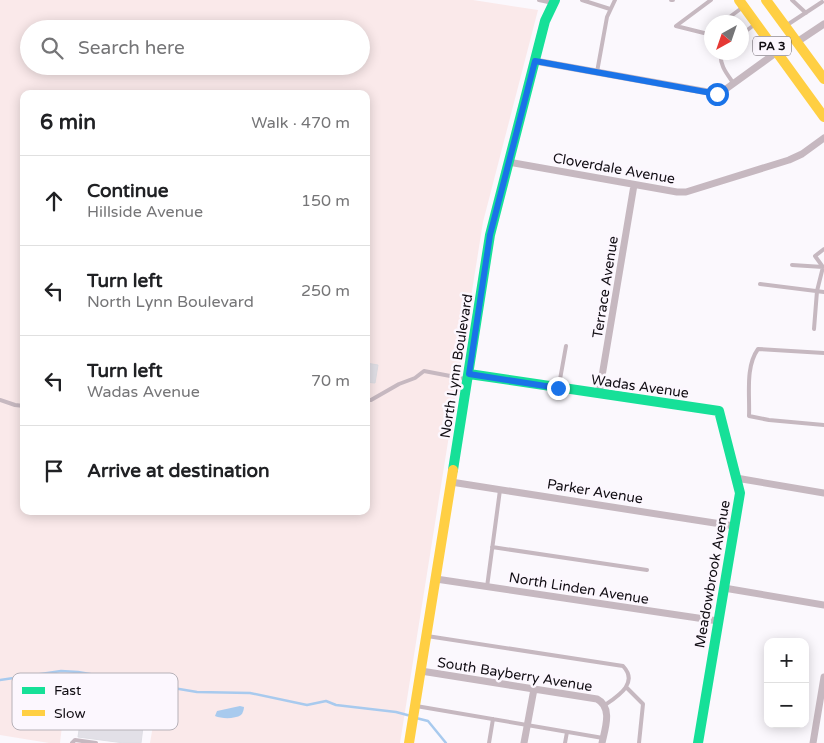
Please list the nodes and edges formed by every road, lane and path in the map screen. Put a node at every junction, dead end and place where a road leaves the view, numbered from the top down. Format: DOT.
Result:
graph roads {
  1 [pos="539,0"];
  2 [pos="582,0"];
  3 [pos="615,0"];
  4 [pos="711,0"];
  5 [pos="766,0"];
  6 [pos="792,0"];
  7 [pos="554,2"];
  8 [pos="822,2"];
  9 [pos="741,3"];
  10 [pos="610,9"];
  11 [pos="806,13"];
  12 [pos="730,15"];
  13 [pos="756,24"];
  14 [pos="824,24"];
  15 [pos="785,26"];
  16 [pos="749,29"];
  17 [pos="704,33"];
  18 [pos="797,42"];
  19 [pos="777,52"];
  20 [pos="720,60"];
  21 [pos="535,61"];
  22 [pos="597,72"];
  23 [pos="824,79"];
  24 [pos="734,84"];
  25 [pos="824,117"];
  26 [pos="824,138"];
  27 [pos="508,162"];
  28 [pos="634,185"];
  29 [pos="824,249"];
  30 [pos="792,265"];
  31 [pos="823,268"];
  32 [pos="760,284"];
  33 [pos="817,291"];
  34 [pos="824,292"];
  35 [pos="814,329"];
  36 [pos="566,346"];
  37 [pos="824,353"];
  38 [pos="468,377"];
  39 [pos="558,388"];
  40 [pos="599,394"];
  41 [pos="0,400"];
  42 [pos="370,400"];
  43 [pos="20,406"];
  44 [pos="719,411"];
  45 [pos="824,425"];
  46 [pos="736,478"];
  47 [pos="452,482"];
  48 [pos="500,489"];
  49 [pos="824,492"];
  50 [pos="734,526"];
  51 [pos="492,547"];
  52 [pos="647,570"];
  53 [pos="436,579"];
  54 [pos="487,587"];
  55 [pos="724,588"];
  56 [pos="824,605"];
  57 [pos="718,621"];
  58 [pos="427,636"];
  59 [pos="421,671"];
  60 [pos="824,677"];
  61 [pos="626,687"];
  62 [pos="534,689"];
  63 [pos="605,704"];
  64 [pos="414,714"];
  65 [pos="493,719"];
  66 [pos="527,725"];
  67 [pos="567,732"];
  68 [pos="603,740"];
  69 [pos="72,743"];
  70 [pos="96,743"];
  71 [pos="409,743"];
  72 [pos="489,743"];
  73 [pos="524,743"];
  74 [pos="565,743"];
  75 [pos="639,743"];
  76 [pos="698,743"];
  77 [pos="813,743"];
  1 -- 7 [label="lane"];
  2 -- 10 [label="lane"];
  3 -- 10 [label="lane"];
  4 -- 17 [label="lane"];
  5 -- 15 [label="street, PA 3"];
  6 -- 11 [label="lane"];
  7 -- 21 [label="street, North Lynn Boulevard"];
  8 -- 11 [label="lane"];
  9 -- 12 [label="lane"];
  9 -- 13 [label="street, PA 3"];
  10 -- 22 [label="lane"];
  11 -- 15 [label="lane"];
  13 -- 16 [label="lane"];
  13 -- 19 [label="street, PA 3"];
  14 -- 18 [label="street"];
  15 -- 18 [label="street, PA 3"];
  18 -- 23 [label="street, PA 3"];
  19 -- 24 [label="street"];
  19 -- 25 [label="street, PA 3"];
  20 -- 24 [label="lane"];
  21 -- 22 [label="street"];
  21 -- 27 [label="street, North Lynn Boulevard"];
  22 -- 24 [label="street"];
  26 -- 28 [label="street, Cloverdale Avenue"];
  27 -- 28 [label="street, Cloverdale Avenue"];
  27 -- 38 [label="street, North Lynn Boulevard"];
  28 -- 40 [label="street, Terrace Avenue"];
  29 -- 31 [label="lane"];
  30 -- 31 [label="lane"];
  31 -- 33 [label="lane"];
  32 -- 33 [label="lane"];
  33 -- 34 [label="lane"];
  33 -- 35 [label="lane"];
  36 -- 39 [label="lane"];
  37 -- 45 [label="lane"];
  38 -- 39 [label="street, Wadas Avenue"];
  38 -- 42 [label="lane"];
  38 -- 47 [label="street, North Lynn Boulevard"];
  39 -- 40 [label="street, Wadas Avenue"];
  40 -- 44 [label="street, Wadas Avenue"];
  41 -- 43 [label="lane"];
  44 -- 46 [label="street, Meadowbrook Avenue"];
  46 -- 49 [label="street"];
  46 -- 50 [label="street, Meadowbrook Avenue"];
  47 -- 48 [label="street, Parker Avenue"];
  47 -- 53 [label="street, North Lynn Boulevard"];
  48 -- 50 [label="street, Parker Avenue"];
  48 -- 51 [label="lane"];
  50 -- 55 [label="street, Meadowbrook Avenue"];
  51 -- 52 [label="lane"];
  51 -- 54 [label="lane"];
  53 -- 54 [label="street, North Linden Avenue"];
  53 -- 58 [label="street, North Lynn Boulevard"];
  54 -- 57 [label="street, North Linden Avenue"];
  55 -- 56 [label="street"];
  55 -- 57 [label="street, Meadowbrook Avenue"];
  57 -- 76 [label="street, Meadowbrook Avenue"];
  58 -- 59 [label="street, North Lynn Boulevard"];
  58 -- 61 [label="lane"];
  59 -- 62 [label="street, South Bayberry Avenue"];
  59 -- 64 [label="street, North Lynn Boulevard"];
  60 -- 77 [label="street"];
  61 -- 63 [label="lane"];
  61 -- 75 [label="lane"];
  62 -- 63 [label="street, South Bayberry Avenue"];
  62 -- 66 [label="street"];
  63 -- 68 [label="street"];
  64 -- 65 [label="lane"];
  64 -- 71 [label="street, North Lynn Boulevard"];
  65 -- 66 [label="lane"];
  65 -- 72 [label="lane"];
  66 -- 67 [label="lane"];
  66 -- 73 [label="street"];
  67 -- 68 [label="lane"];
  67 -- 74 [label="lane"];
  69 -- 70 [label="lane"];
}
